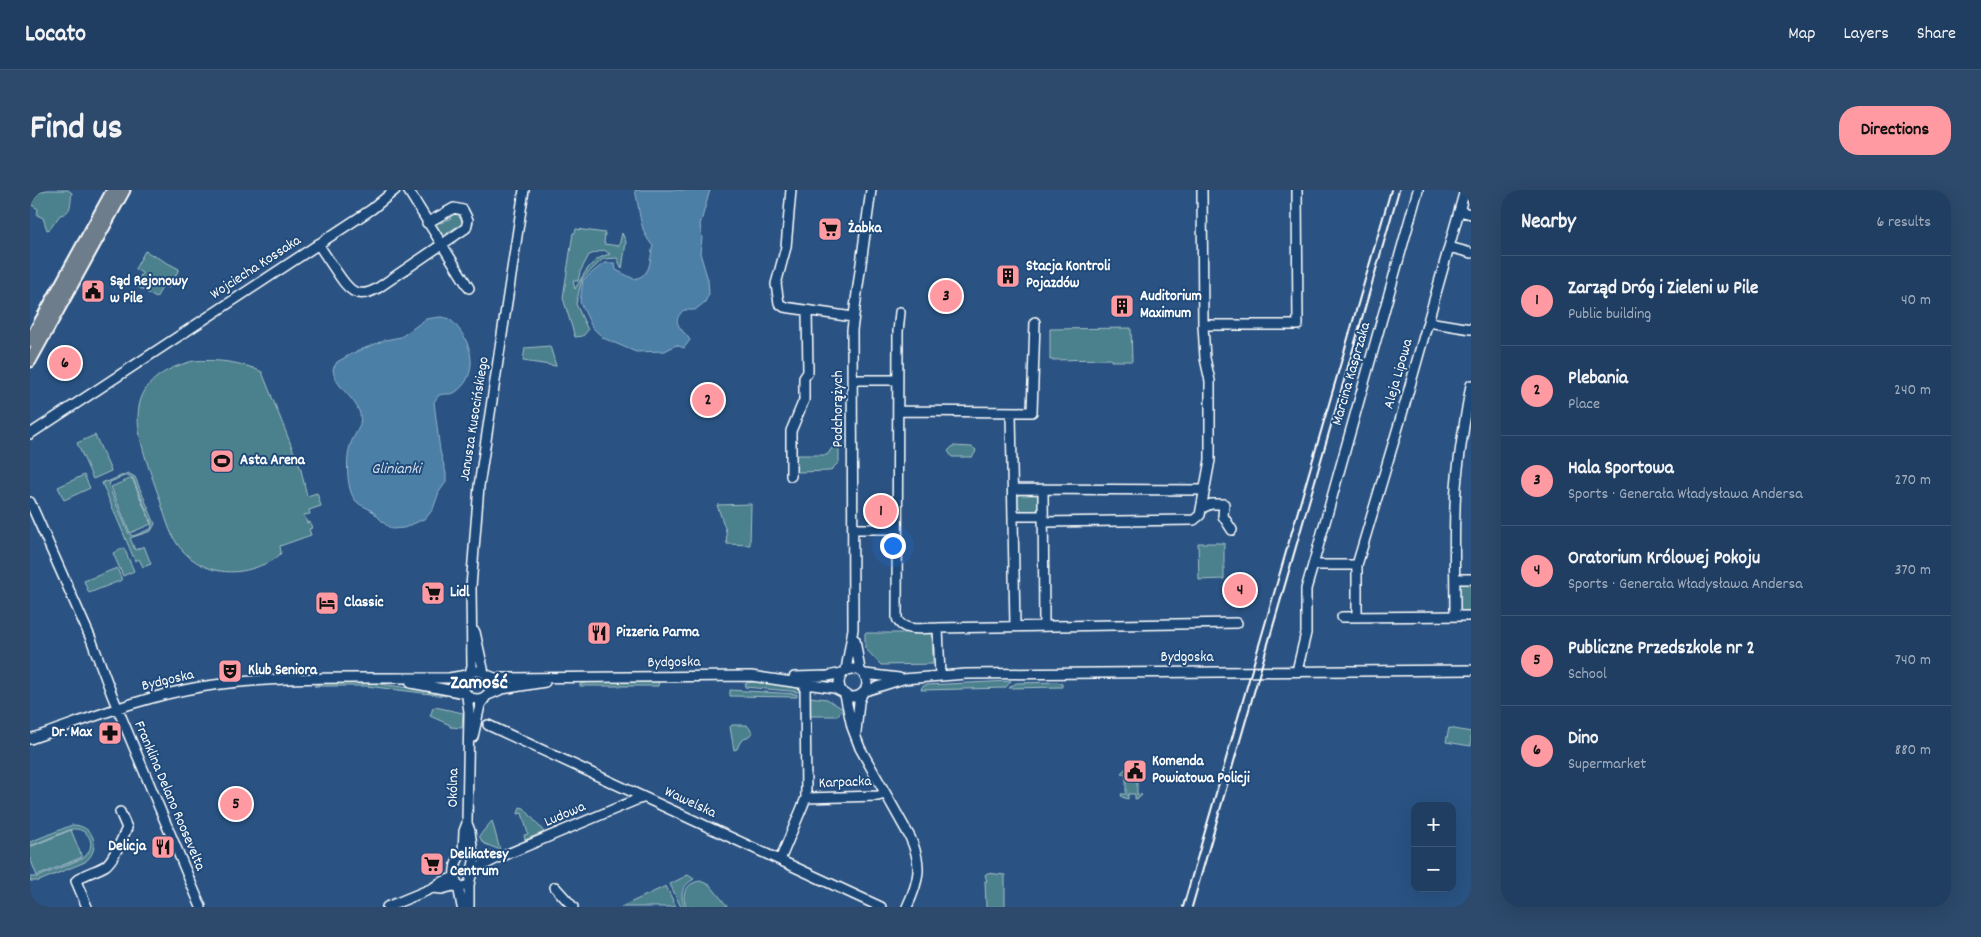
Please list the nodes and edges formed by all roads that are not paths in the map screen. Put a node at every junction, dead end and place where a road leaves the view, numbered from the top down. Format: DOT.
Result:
graph roads {
  1 [pos="112,190"];
  2 [pos="124,190"];
  3 [pos="395,190"];
  4 [pos="408,190"];
  5 [pos="524,190"];
  6 [pos="531,190"];
  7 [pos="791,190"];
  8 [pos="871,190"];
  9 [pos="1202,190"];
  10 [pos="1297,190"];
  11 [pos="1418,190"];
  12 [pos="1465,190"];
  13 [pos="1459,211"];
  14 [pos="1471,214"];
  15 [pos="427,223"];
  16 [pos="519,224"];
  17 [pos="318,244"];
  18 [pos="442,246"];
  19 [pos="1449,247"];
  20 [pos="1471,253"];
  21 [pos="470,288"];
  22 [pos="807,311"];
  23 [pos="900,312"];
  24 [pos="853,317"];
  25 [pos="1035,322"];
  26 [pos="1428,322"];
  27 [pos="1204,325"];
  28 [pos="1471,329"];
  29 [pos="30,341"];
  30 [pos="30,361"];
  31 [pos="852,380"];
  32 [pos="898,380"];
  33 [pos="1471,385"];
  34 [pos="1469,404"];
  35 [pos="898,411"];
  36 [pos="1011,412"];
  37 [pos="30,434"];
  38 [pos="791,476"];
  39 [pos="1014,489"];
  40 [pos="1043,490"];
  41 [pos="1205,490"];
  42 [pos="30,502"];
  43 [pos="1202,508"];
  44 [pos="1014,516"];
  45 [pos="1043,519"];
  46 [pos="853,529"];
  47 [pos="897,530"];
  48 [pos="1232,530"];
  49 [pos="1313,565"];
  50 [pos="1357,565"];
  51 [pos="1455,579"];
  52 [pos="1471,579"];
  53 [pos="1455,616"];
  54 [pos="1471,616"];
  55 [pos="1342,617"];
  56 [pos="1357,617"];
  57 [pos="472,620"];
  58 [pos="1237,623"];
  59 [pos="1015,626"];
  60 [pos="1044,626"];
  61 [pos="938,628"];
  62 [pos="853,629"];
  63 [pos="1471,670"];
  64 [pos="1297,671"];
  65 [pos="844,672"];
  66 [pos="862,672"];
  67 [pos="469,674"];
  68 [pos="486,674"];
  69 [pos="940,676"];
  70 [pos="577,678"];
  71 [pos="772,678"];
  72 [pos="378,679"];
  73 [pos="903,679"];
  74 [pos="805,683"];
  75 [pos="844,693"];
  76 [pos="864,693"];
  77 [pos="466,694"];
  78 [pos="486,696"];
  79 [pos="118,708"];
  80 [pos="488,725"];
  81 [pos="856,737"];
  82 [pos="30,739"];
  83 [pos="469,755"];
  84 [pos="886,794"];
  85 [pos="643,798"];
  86 [pos="806,798"];
  87 [pos="120,812"];
  88 [pos="468,823"];
  89 [pos="462,852"];
  90 [pos="476,854"];
  91 [pos="498,858"];
  92 [pos="780,860"];
  93 [pos="473,872"];
  94 [pos="457,883"];
  95 [pos="469,885"];
  96 [pos="555,886"];
  97 [pos="434,888"];
  98 [pos="447,888"];
  99 [pos="461,902"];
  100 [pos="87,907"];
  101 [pos="201,907"];
  102 [pos="387,907"];
  103 [pos="469,907"];
  104 [pos="573,907"];
  105 [pos="881,907"];
  106 [pos="906,907"];
  1 -- 29 [label="main road"];
  2 -- 30 [label="main road"];
  3 -- 17 [label="street, Wojciecha Kossaka"];
  4 -- 15 [label="street"];
  5 -- 16 [label="street, Janusza Kusocińskiego"];
  6 -- 16 [label="street, Janusza Kusocińskiego"];
  7 -- 22 [label="street"];
  8 -- 24 [label="street, Podchorążych"];
  9 -- 27 [label="street"];
  10 -- 27 [label="street"];
  11 -- 49 [label="street, Marcina Kasprzaka"];
  12 -- 13 [label="street, Aleja Lipowa"];
  13 -- 14 [label="street"];
  13 -- 19 [label="street, Aleja Lipowa"];
  15 -- 18 [label="street"];
  15 -- 18 [label="street"];
  16 -- 57 [label="street, Janusza Kusocińskiego"];
  17 -- 18 [label="street"];
  17 -- 37 [label="street, Wojciecha Kossaka"];
  18 -- 21 [label="street"];
  19 -- 20 [label="street"];
  19 -- 26 [label="street, Aleja Lipowa"];
  22 -- 24 [label="street"];
  22 -- 38 [label="street"];
  23 -- 32 [label="street"];
  24 -- 31 [label="street, Podchorążych"];
  25 -- 36 [label="street"];
  26 -- 28 [label="street"];
  26 -- 50 [label="street, Aleja Lipowa"];
  27 -- 41 [label="street"];
  31 -- 32 [label="street"];
  31 -- 46 [label="street, Podchorążych"];
  32 -- 35 [label="street"];
  33 -- 34 [label="street"];
  34 -- 51 [label="street"];
  35 -- 36 [label="street"];
  35 -- 47 [label="street"];
  36 -- 39 [label="street"];
  39 -- 40 [label="street"];
  39 -- 44 [label="street"];
  40 -- 41 [label="street"];
  40 -- 45 [label="street"];
  41 -- 43 [label="street"];
  42 -- 79 [label="street, Franklina Delano Roosevelta"];
  43 -- 45 [label="street"];
  43 -- 48 [label="street"];
  44 -- 45 [label="street"];
  44 -- 59 [label="street"];
  45 -- 60 [label="street"];
  46 -- 47 [label="street"];
  46 -- 62 [label="street, Podchorążych"];
  47 -- 61 [label="street"];
  49 -- 50 [label="street"];
  49 -- 64 [label="street"];
  50 -- 56 [label="street, Aleja Lipowa"];
  51 -- 52 [label="street"];
  51 -- 53 [label="street"];
  53 -- 54 [label="street"];
  53 -- 56 [label="street"];
  55 -- 56 [label="street"];
  57 -- 67 [label="street, Janusza Kusocińskiego"];
  57 -- 68 [label="street, Janusza Kusocińskiego"];
  58 -- 60 [label="street"];
  59 -- 60 [label="street"];
  59 -- 61 [label="street"];
  61 -- 69 [label="street"];
  62 -- 65 [label="street, Podchorążych"];
  62 -- 66 [label="street, Podchorążych"];
  63 -- 64 [label="street, Bydgoska"];
  64 -- 69 [label="street, Bydgoska"];
  65 -- 66 [label="street"];
  65 -- 71 [label="street, Bydgoska"];
  65 -- 75 [label="street"];
  66 -- 73 [label="street, Bydgoska"];
  66 -- 76 [label="street"];
  67 -- 68 [label="street"];
  67 -- 72 [label="street, Bydgoska"];
  67 -- 77 [label="street"];
  68 -- 70 [label="street, Bydgoska"];
  68 -- 78 [label="street"];
  69 -- 73 [label="street, Bydgoska"];
  70 -- 71 [label="street, Bydgoska"];
  70 -- 78 [label="street, Bydgoska"];
  71 -- 74 [label="street, Bydgoska"];
  72 -- 77 [label="street, Bydgoska"];
  72 -- 79 [label="street, Bydgoska"];
  73 -- 76 [label="street, Bydgoska"];
  74 -- 75 [label="street, Bydgoska"];
  74 -- 86 [label="street"];
  75 -- 76 [label="street"];
  75 -- 81 [label="street, Karpacka"];
  76 -- 81 [label="street, Karpacka"];
  77 -- 78 [label="street"];
  77 -- 83 [label="street, Okólna"];
  78 -- 83 [label="street, Okólna"];
  79 -- 82 [label="street, Bydgoska"];
  79 -- 101 [label="street, Franklina Delano Roosevelta"];
  80 -- 85 [label="street, Wawelska"];
  81 -- 84 [label="street, Karpacka"];
  83 -- 88 [label="street, Okólna"];
  84 -- 86 [label="street, Karpacka"];
  84 -- 106 [label="street, Karpacka"];
  85 -- 91 [label="street, Ludowa"];
  85 -- 92 [label="street, Wawelska"];
  86 -- 92 [label="street"];
  87 -- 100 [label="street"];
  88 -- 89 [label="street, Okólna"];
  88 -- 90 [label="street, Okólna"];
  89 -- 90 [label="street, Ludowa"];
  89 -- 94 [label="street, Okólna"];
  90 -- 91 [label="street, Ludowa"];
  90 -- 93 [label="street, Okólna"];
  91 -- 93 [label="street, Ludowa"];
  92 -- 105 [label="street, Wawelska"];
  93 -- 95 [label="street, Okólna"];
  94 -- 95 [label="street"];
  94 -- 97 [label="street"];
  94 -- 98 [label="street"];
  94 -- 99 [label="street"];
  95 -- 103 [label="street"];
  96 -- 104 [label="street"];
  97 -- 98 [label="street"];
  97 -- 102 [label="street"];
  98 -- 99 [label="street"];
}
